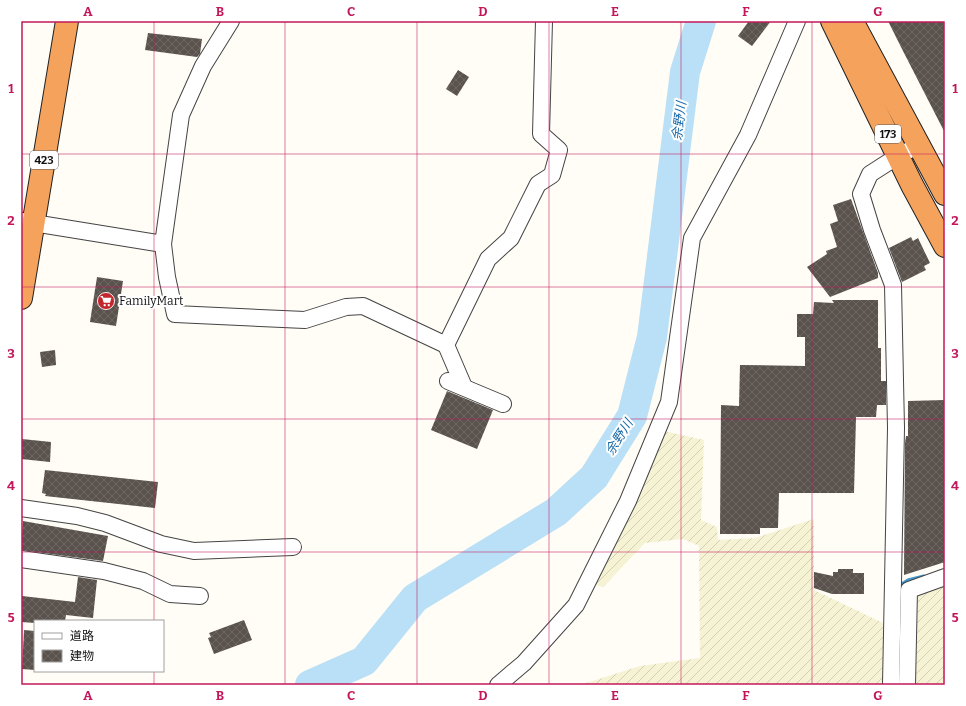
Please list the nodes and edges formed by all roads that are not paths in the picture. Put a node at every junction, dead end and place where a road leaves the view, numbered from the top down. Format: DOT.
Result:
graph roads {
  1 [pos="67,21"];
  2 [pos="231,21"];
  3 [pos="544,21"];
  4 [pos="796,21"];
  5 [pos="832,21"];
  6 [pos="852,21"];
  7 [pos="920,145"];
  8 [pos="898,156"];
  9 [pos="945,194"];
  10 [pos="28,222"];
  11 [pos="163,244"];
  12 [pos="945,246"];
  13 [pos="21,298"];
  14 [pos="446,345"];
  15 [pos="448,381"];
  16 [pos="464,387"];
  17 [pos="503,404"];
  18 [pos="21,508"];
  19 [pos="293,547"];
  20 [pos="21,559"];
  21 [pos="945,577"];
  22 [pos="200,596"];
  23 [pos="498,685"];
  24 [pos="890,685"];
  25 [pos="907,685"];
  1 -- 10 [label="highway, 423"];
  2 -- 11 [label="street"];
  3 -- 14 [label="street"];
  4 -- 23 [label="street"];
  5 -- 8 [label="highway, 173"];
  6 -- 7 [label="highway, 173"];
  7 -- 8 [label="street"];
  7 -- 9 [label="highway, 173"];
  8 -- 12 [label="highway, 173"];
  8 -- 24 [label="street"];
  10 -- 11 [label="street"];
  10 -- 13 [label="highway, 423"];
  11 -- 14 [label="street"];
  14 -- 16 [label="street"];
  15 -- 16 [label="street"];
  16 -- 17 [label="street"];
  18 -- 19 [label="street"];
  20 -- 22 [label="street"];
  21 -- 25 [label="street"];
}
